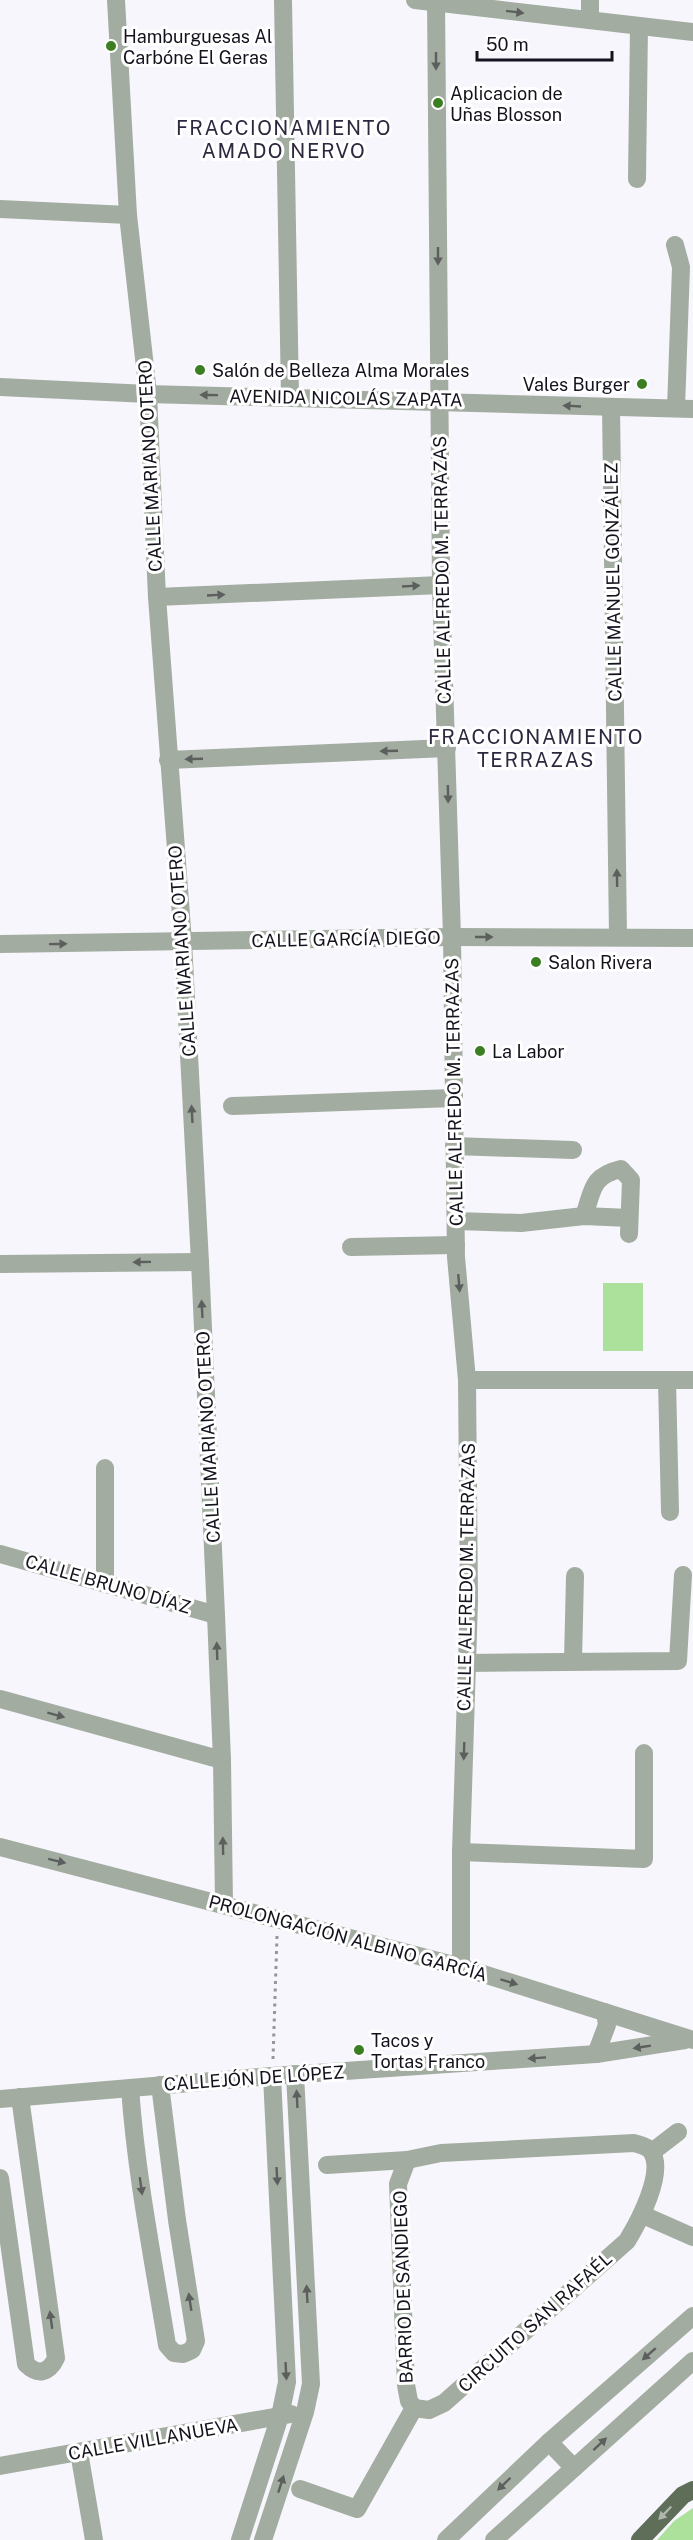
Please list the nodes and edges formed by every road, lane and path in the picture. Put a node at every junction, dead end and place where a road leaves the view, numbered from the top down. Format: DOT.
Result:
graph roads {
  1 [pos="116,0"];
  2 [pos="283,0"];
  3 [pos="415,0"];
  4 [pos="590,0"];
  5 [pos="436,1"];
  6 [pos="590,20"];
  7 [pos="639,26"];
  8 [pos="693,32"];
  9 [pos="637,179"];
  10 [pos="0,209"];
  11 [pos="128,215"];
  12 [pos="675,245"];
  13 [pos="0,387"];
  14 [pos="148,394"];
  15 [pos="290,397"];
  16 [pos="439,400"];
  17 [pos="611,407"];
  18 [pos="685,409"];
  19 [pos="441,585"];
  20 [pos="157,597"];
  21 [pos="447,748"];
  22 [pos="168,760"];
  23 [pos="452,937"];
  24 [pos="618,937"];
  25 [pos="693,938"];
  26 [pos="183,942"];
  27 [pos="0,944"];
  28 [pos="453,1098"];
  29 [pos="232,1106"];
  30 [pos="454,1146"];
  31 [pos="573,1150"];
  32 [pos="584,1216"];
  33 [pos="456,1221"];
  34 [pos="456,1245"];
  35 [pos="351,1247"];
  36 [pos="200,1262"];
  37 [pos="0,1264"];
  38 [pos="467,1380"];
  39 [pos="667,1380"];
  40 [pos="693,1380"];
  41 [pos="105,1468"];
  42 [pos="669,1512"];
  43 [pos="0,1554"];
  44 [pos="683,1575"];
  45 [pos="575,1576"];
  46 [pos="105,1583"];
  47 [pos="216,1615"];
  48 [pos="573,1661"];
  49 [pos="466,1663"];
  50 [pos="0,1699"];
  51 [pos="644,1753"];
  52 [pos="222,1760"];
  53 [pos="0,1847"];
  54 [pos="461,1852"];
  55 [pos="224,1904"];
  56 [pos="277,1919"];
  57 [pos="461,1967"];
  58 [pos="605,2012"];
  59 [pos="690,2040"];
  60 [pos="596,2054"];
  61 [pos="295,2074"];
  62 [pos="272,2076"];
  63 [pos="160,2085"];
  64 [pos="130,2088"];
  65 [pos="20,2097"];
  66 [pos="0,2099"];
  67 [pos="678,2132"];
  68 [pos="652,2152"];
  69 [pos="407,2160"];
  70 [pos="327,2165"];
  71 [pos="0,2178"];
  72 [pos="643,2215"];
  73 [pos="177,2220"];
  74 [pos="146,2225"];
  75 [pos="693,2237"];
  76 [pos="41,2250"];
  77 [pos="11,2254"];
  78 [pos="693,2316"];
  79 [pos="693,2361"];
  80 [pos="414,2408"];
  81 [pos="305,2412"];
  82 [pos="280,2416"];
  83 [pos="549,2442"];
  84 [pos="79,2452"];
  85 [pos="0,2466"];
  86 [pos="574,2468"];
  87 [pos="300,2489"];
  88 [pos="693,2490"];
  89 [pos="94,2540"];
  90 [pos="240,2540"];
  91 [pos="263,2540"];
  92 [pos="446,2540"];
  93 [pos="494,2540"];
  94 [pos="640,2540"];
  1 -- 11 [label="street, CALLE MARIANO OTERO"];
  2 -- 15 [label="street"];
  3 -- 5 [label="street"];
  4 -- 6 [label="street"];
  5 -- 6 [label="street, one-way"];
  5 -- 16 [label="street, CALLE ALFREDO M. TERRAZAS, one-way"];
  6 -- 7 [label="street"];
  7 -- 8 [label="street"];
  7 -- 9 [label="street"];
  10 -- 11 [label="street"];
  11 -- 14 [label="street, CALLE MARIANO OTERO"];
  12 -- 18 [label="street"];
  13 -- 14 [label="street, AVENIDA NICOLÁS ZAPATA"];
  15 -- 14 [label="street, AVENIDA NICOLÁS ZAPATA, one-way"];
  14 -- 20 [label="street, CALLE MARIANO OTERO"];
  15 -- 16 [label="street, AVENIDA NICOLÁS ZAPATA"];
  17 -- 16 [label="street, AVENIDA NICOLÁS ZAPATA, one-way"];
  16 -- 19 [label="street, CALLE ALFREDO M. TERRAZAS"];
  17 -- 18 [label="street, AVENIDA NICOLÁS ZAPATA"];
  24 -- 17 [label="street, CALLE MANUEL GONZÁLEZ, one-way"];
  20 -- 19 [label="street, one-way"];
  19 -- 21 [label="street, CALLE ALFREDO M. TERRAZAS"];
  20 -- 22 [label="street, CALLE MARIANO OTERO"];
  21 -- 22 [label="street, one-way"];
  21 -- 23 [label="street, CALLE ALFREDO M. TERRAZAS, one-way"];
  22 -- 26 [label="street, CALLE MARIANO OTERO"];
  23 -- 24 [label="street, CALLE GARCÍA DIEGO, one-way"];
  23 -- 26 [label="street, CALLE GARCÍA DIEGO"];
  23 -- 28 [label="street, CALLE ALFREDO M. TERRAZAS"];
  24 -- 25 [label="street, CALLE GARCÍA DIEGO"];
  27 -- 26 [label="street, CALLE GARCÍA DIEGO, one-way"];
  36 -- 26 [label="street, CALLE MARIANO OTERO, one-way"];
  28 -- 29 [label="street"];
  28 -- 30 [label="street, CALLE ALFREDO M. TERRAZAS"];
  30 -- 31 [label="street"];
  30 -- 33 [label="street, CALLE ALFREDO M. TERRAZAS"];
  32 -- 32 [label="street"];
  32 -- 33 [label="street"];
  33 -- 34 [label="street, CALLE ALFREDO M. TERRAZAS"];
  34 -- 35 [label="street"];
  34 -- 38 [label="street, CALLE ALFREDO M. TERRAZAS, one-way"];
  36 -- 37 [label="street, one-way"];
  47 -- 36 [label="street, CALLE MARIANO OTERO, one-way"];
  38 -- 39 [label="street"];
  38 -- 49 [label="street, CALLE ALFREDO M. TERRAZAS"];
  39 -- 40 [label="street"];
  39 -- 42 [label="street"];
  41 -- 46 [label="street"];
  43 -- 46 [label="street, CALLE BRUNO DÍAZ"];
  44 -- 48 [label="street"];
  45 -- 48 [label="street"];
  46 -- 47 [label="street, CALLE BRUNO DÍAZ"];
  52 -- 47 [label="street, CALLE MARIANO OTERO, one-way"];
  48 -- 49 [label="street"];
  49 -- 54 [label="street, CALLE ALFREDO M. TERRAZAS, one-way"];
  50 -- 52 [label="street, one-way"];
  51 -- 54 [label="street"];
  55 -- 52 [label="street, CALLE MARIANO OTERO, one-way"];
  53 -- 55 [label="street, PROLONGACIÓN ALBINO GARCÍA, one-way"];
  54 -- 57 [label="street, CALLE ALFREDO M. TERRAZAS"];
  55 -- 56 [label="street, PROLONGACIÓN ALBINO GARCÍA"];
  56 -- 57 [label="street, PROLONGACIÓN ALBINO GARCÍA"];
  56 -- 62 [label="path"];
  57 -- 58 [label="street, PROLONGACIÓN ALBINO GARCÍA, one-way"];
  58 -- 59 [label="street, PROLONGACIÓN ALBINO GARCÍA"];
  58 -- 60 [label="street"];
  59 -- 60 [label="street, CALLEJÓN DE LÓPEZ, one-way"];
  60 -- 61 [label="street, CALLEJÓN DE LÓPEZ, one-way"];
  61 -- 62 [label="street, CALLEJÓN DE LÓPEZ"];
  81 -- 61 [label="street, one-way"];
  62 -- 63 [label="street, CALLEJÓN DE LÓPEZ"];
  62 -- 82 [label="street, one-way"];
  63 -- 64 [label="street, CALLEJÓN DE LÓPEZ"];
  63 -- 73 [label="street"];
  64 -- 65 [label="street, CALLEJÓN DE LÓPEZ"];
  64 -- 74 [label="street, one-way"];
  65 -- 66 [label="street, CALLEJÓN DE LÓPEZ"];
  65 -- 76 [label="street"];
  67 -- 68 [label="street"];
  68 -- 69 [label="street"];
  68 -- 72 [label="street"];
  69 -- 70 [label="street"];
  69 -- 80 [label="street, BARRIO DE SANDIEGO"];
  71 -- 77 [label="street"];
  72 -- 75 [label="street"];
  72 -- 80 [label="street, CIRCUITO SAN RAFAÉL"];
  73 -- 74 [label="street"];
  74 -- 73 [label="street, one-way"];
  76 -- 77 [label="street"];
  77 -- 76 [label="street, one-way"];
  78 -- 83 [label="street, one-way"];
  86 -- 79 [label="street, one-way"];
  80 -- 87 [label="street, BARRIO DE SANDIEGO"];
  81 -- 82 [label="street, CALLE VILLANUEVA"];
  91 -- 81 [label="street, one-way"];
  82 -- 84 [label="street, CALLE VILLANUEVA"];
  82 -- 90 [label="street"];
  83 -- 86 [label="street"];
  83 -- 92 [label="street, one-way"];
  84 -- 85 [label="street, CALLE VILLANUEVA"];
  84 -- 89 [label="street"];
  86 -- 93 [label="street"];
  88 -- 94 [label="main road, one-way"];
}
